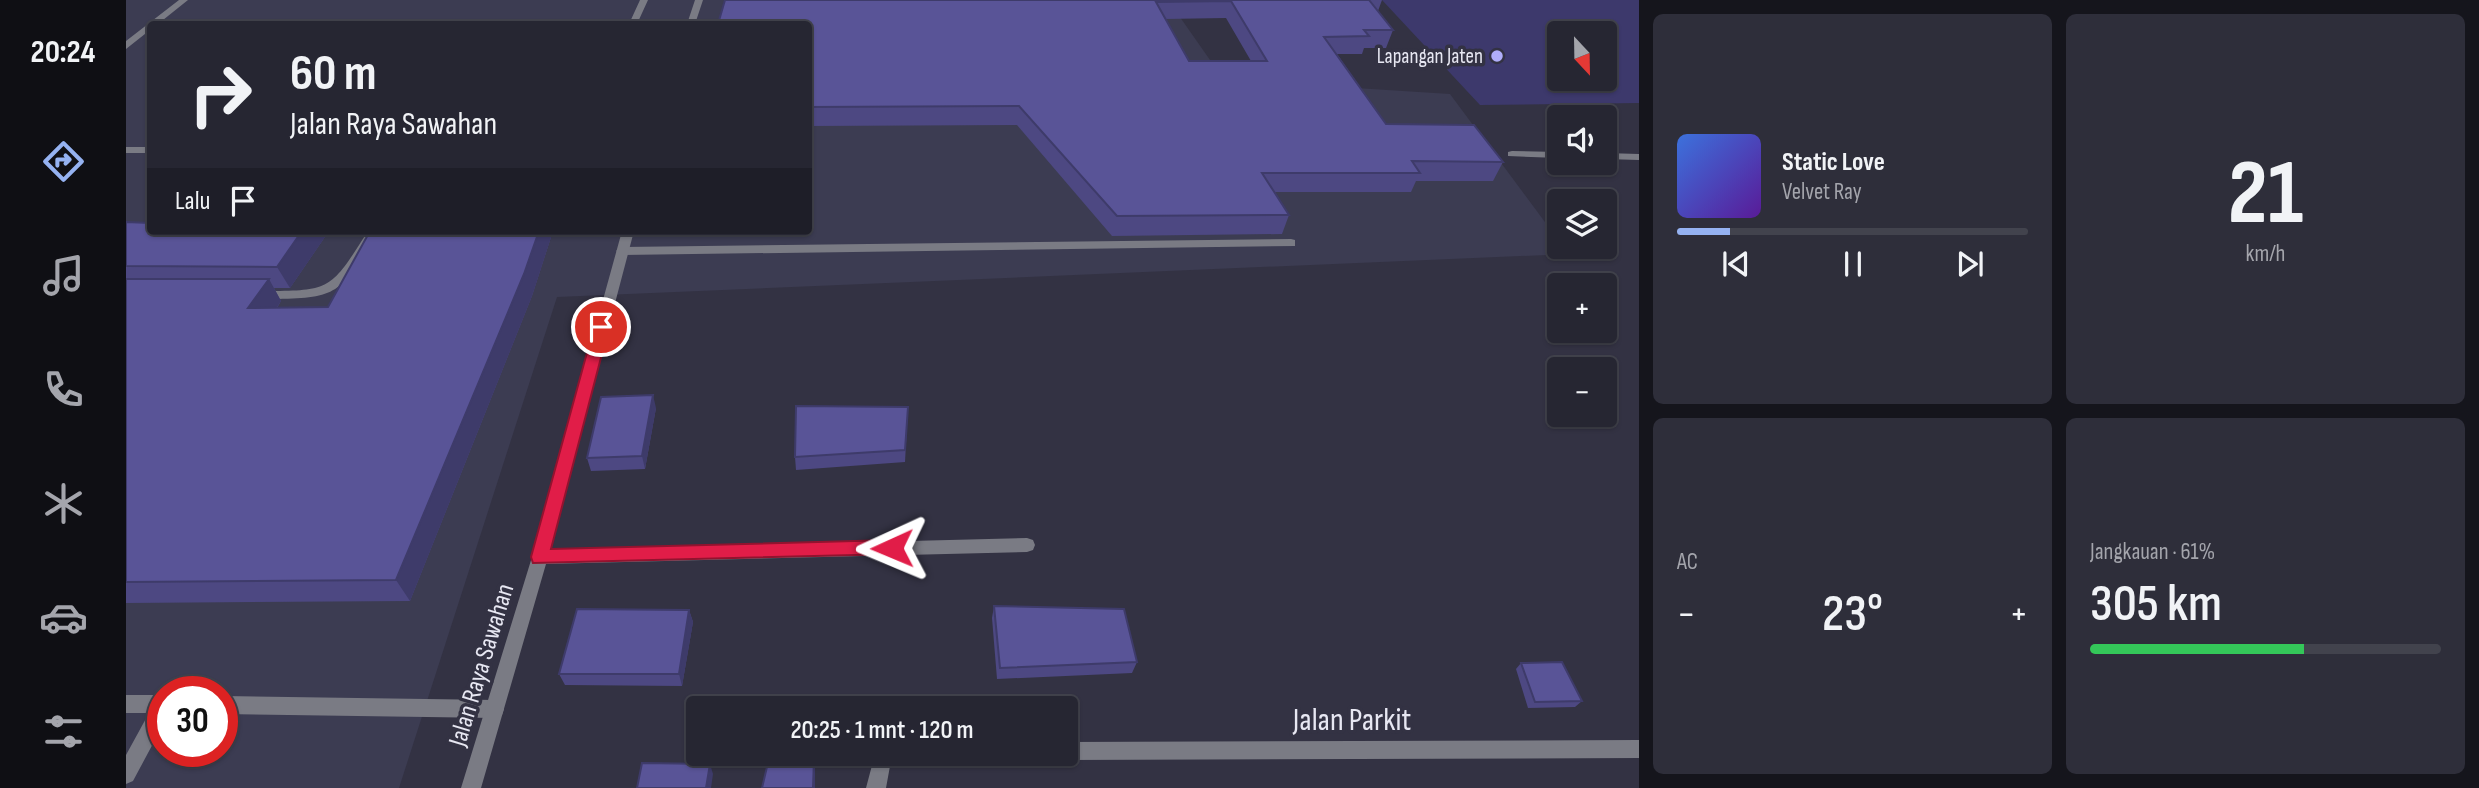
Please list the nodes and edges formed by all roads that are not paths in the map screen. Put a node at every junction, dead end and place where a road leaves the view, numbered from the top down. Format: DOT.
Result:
graph roads {
  1 [pos="184,0"];
  2 [pos="644,0"];
  3 [pos="699,0"];
  4 [pos="157,21"];
  5 [pos="634,21"];
  6 [pos="692,21"];
  7 [pos="147,29"];
  8 [pos="126,46"];
  9 [pos="126,150"];
  10 [pos="147,150"];
  11 [pos="1512,154"];
  12 [pos="1547,155"];
  13 [pos="1617,156"];
  14 [pos="1639,157"];
  15 [pos="371,235"];
  16 [pos="627,235"];
  17 [pos="1291,243"];
  18 [pos="622,251"];
  19 [pos="249,295"];
  20 [pos="1027,545"];
  21 [pos="540,557"];
  22 [pos="126,704"];
  23 [pos="147,705"];
  24 [pos="238,705"];
  25 [pos="495,709"];
  26 [pos="147,735"];
  27 [pos="1639,749"];
  28 [pos="1078,751"];
  29 [pos="881,766"];
  30 [pos="126,774"];
  31 [pos="471,788"];
  32 [pos="876,788"];
  1 -- 4 [label="street"];
  2 -- 5 [label="street"];
  3 -- 6 [label="street"];
  7 -- 8 [label="street"];
  9 -- 10 [label="street"];
  11 -- 12 [label="street"];
  13 -- 14 [label="street"];
  15 -- 19 [label="street"];
  16 -- 18 [label="street, Jalan Raya Sawahan"];
  17 -- 18 [label="street"];
  18 -- 21 [label="street, Jalan Raya Sawahan"];
  20 -- 21 [label="street"];
  21 -- 25 [label="street, Jalan Raya Sawahan"];
  22 -- 23 [label="street"];
  24 -- 25 [label="street"];
  25 -- 31 [label="street, Jalan Raya Sawahan"];
  26 -- 30 [label="street"];
  27 -- 28 [label="street, Jalan Parkit"];
  29 -- 32 [label="street"];
}
